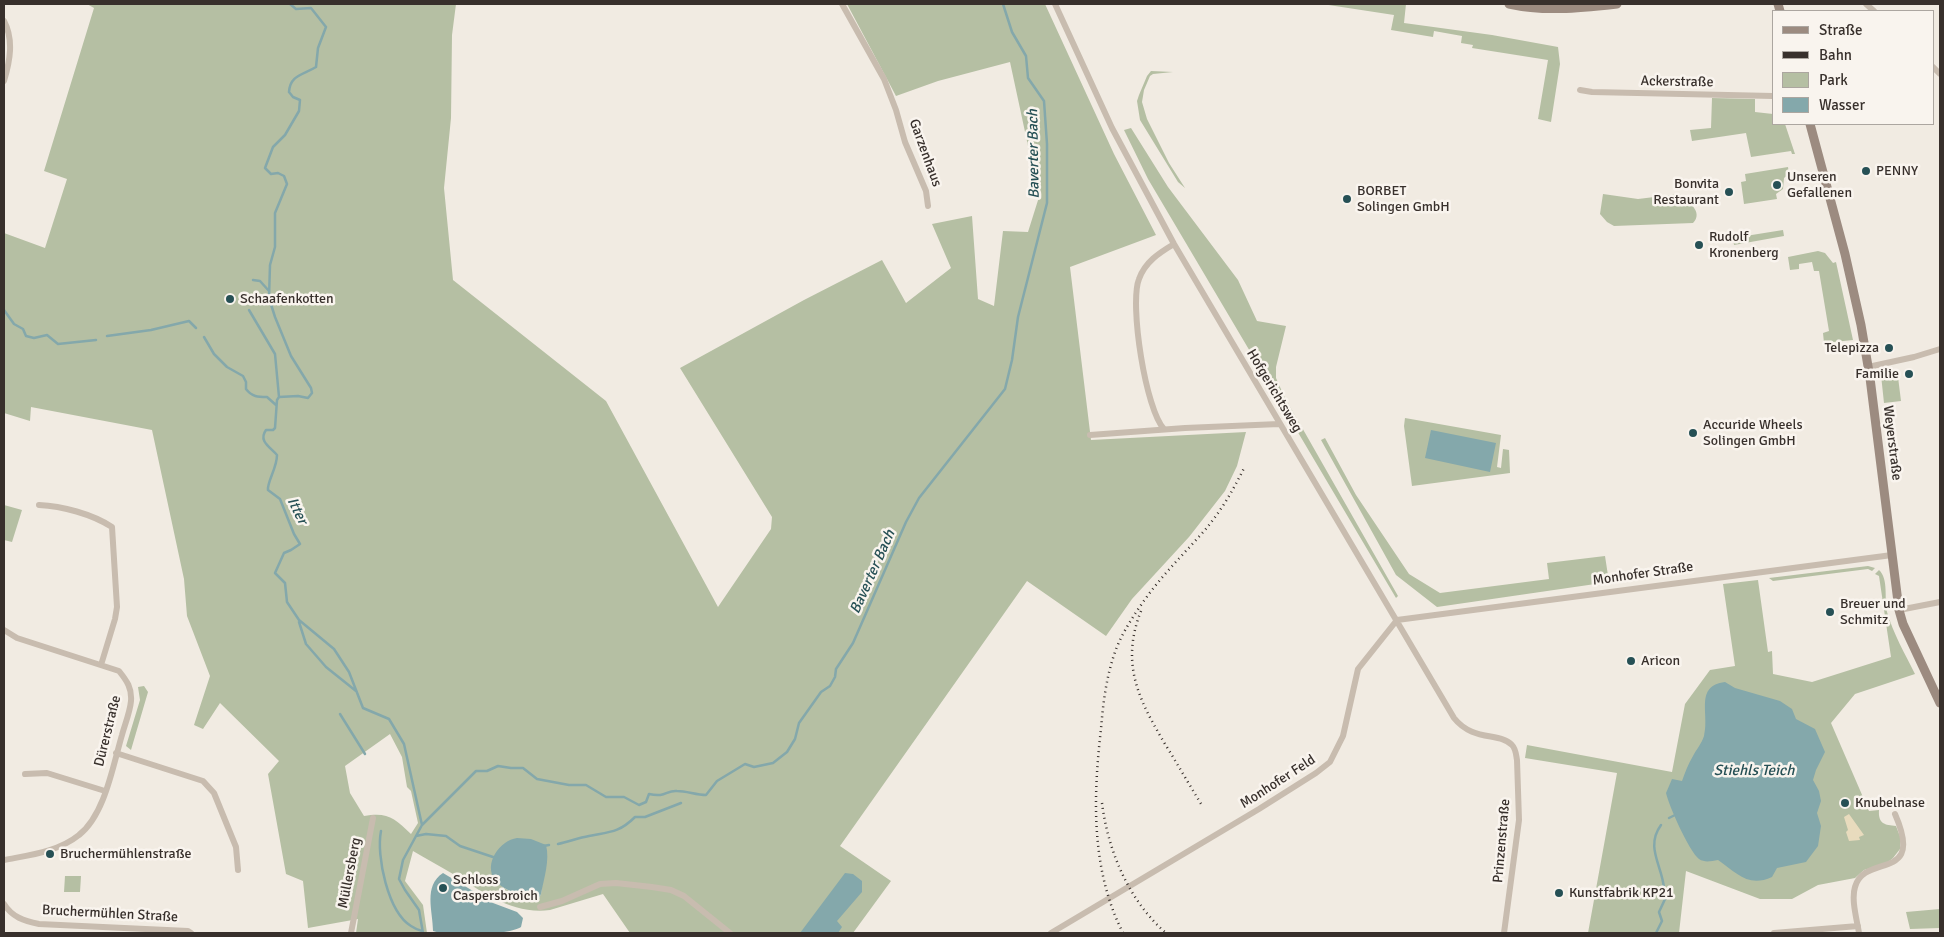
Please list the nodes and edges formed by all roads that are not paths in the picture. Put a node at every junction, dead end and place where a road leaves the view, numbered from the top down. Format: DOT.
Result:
graph roads {
  1 [pos="842,4"];
  2 [pos="1055,4"];
  3 [pos="1509,4"];
  4 [pos="1617,4"];
  5 [pos="1533,6"];
  6 [pos="4,21"];
  7 [pos="4,81"];
  8 [pos="1580,90"];
  9 [pos="1772,96"];
  10 [pos="1810,125"];
  11 [pos="928,206"];
  12 [pos="1174,244"];
  13 [pos="1940,349"];
  14 [pos="1868,366"];
  15 [pos="1279,424"];
  16 [pos="1164,429"];
  17 [pos="1090,435"];
  18 [pos="39,505"];
  19 [pos="1892,555"];
  20 [pos="1940,602"];
  21 [pos="1899,610"];
  22 [pos="1398,620"];
  23 [pos="4,630"];
  24 [pos="101,665"];
  25 [pos="1940,704"];
  26 [pos="1515,750"];
  27 [pos="116,753"];
  28 [pos="25,774"];
  29 [pos="105,791"];
  30 [pos="1895,814"];
  31 [pos="373,818"];
  32 [pos="4,860"];
  33 [pos="238,870"];
  34 [pos="4,904"];
  35 [pos="540,907"];
  36 [pos="1859,930"];
  37 [pos="1823,932"];
  38 [pos="191,933"];
  39 [pos="351,933"];
  40 [pos="730,933"];
  41 [pos="1051,933"];
  42 [pos="1504,933"];
  43 [pos="1774,933"];
  1 -- 11 [label="street, Garzenhaus"];
  2 -- 12 [label="street, Hofgerichtsweg"];
  3 -- 5 [label="main road"];
  4 -- 5 [label="main road"];
  6 -- 7 [label="street"];
  8 -- 9 [label="street, Ackerstraße"];
  10 -- 14 [label="main road, Weyerstraße"];
  12 -- 15 [label="street, Hofgerichtsweg"];
  12 -- 16 [label="street"];
  13 -- 14 [label="street"];
  14 -- 19 [label="main road, Weyerstraße"];
  15 -- 16 [label="street"];
  15 -- 22 [label="street, Hofgerichtsweg"];
  16 -- 17 [label="street"];
  18 -- 24 [label="street"];
  19 -- 21 [label="main road, Weyerstraße"];
  19 -- 22 [label="street, Monhofer Straße"];
  20 -- 21 [label="street"];
  21 -- 25 [label="main road, Weyerstraße"];
  22 -- 26 [label="street, Hofgerichtsweg"];
  22 -- 41 [label="street, Monhofer Feld"];
  23 -- 24 [label="street, Dürerstraße"];
  24 -- 27 [label="street, Dürerstraße"];
  26 -- 42 [label="street, Prinzenstraße"];
  27 -- 29 [label="street, Dürerstraße"];
  27 -- 33 [label="street"];
  28 -- 29 [label="street"];
  29 -- 32 [label="street, Dürerstraße"];
  30 -- 36 [label="street"];
  31 -- 39 [label="street, Müllersberg"];
  34 -- 38 [label="street, Bruchermühlen Straße"];
  35 -- 40 [label="street"];
  36 -- 37 [label="street"];
  37 -- 43 [label="street"];
}
